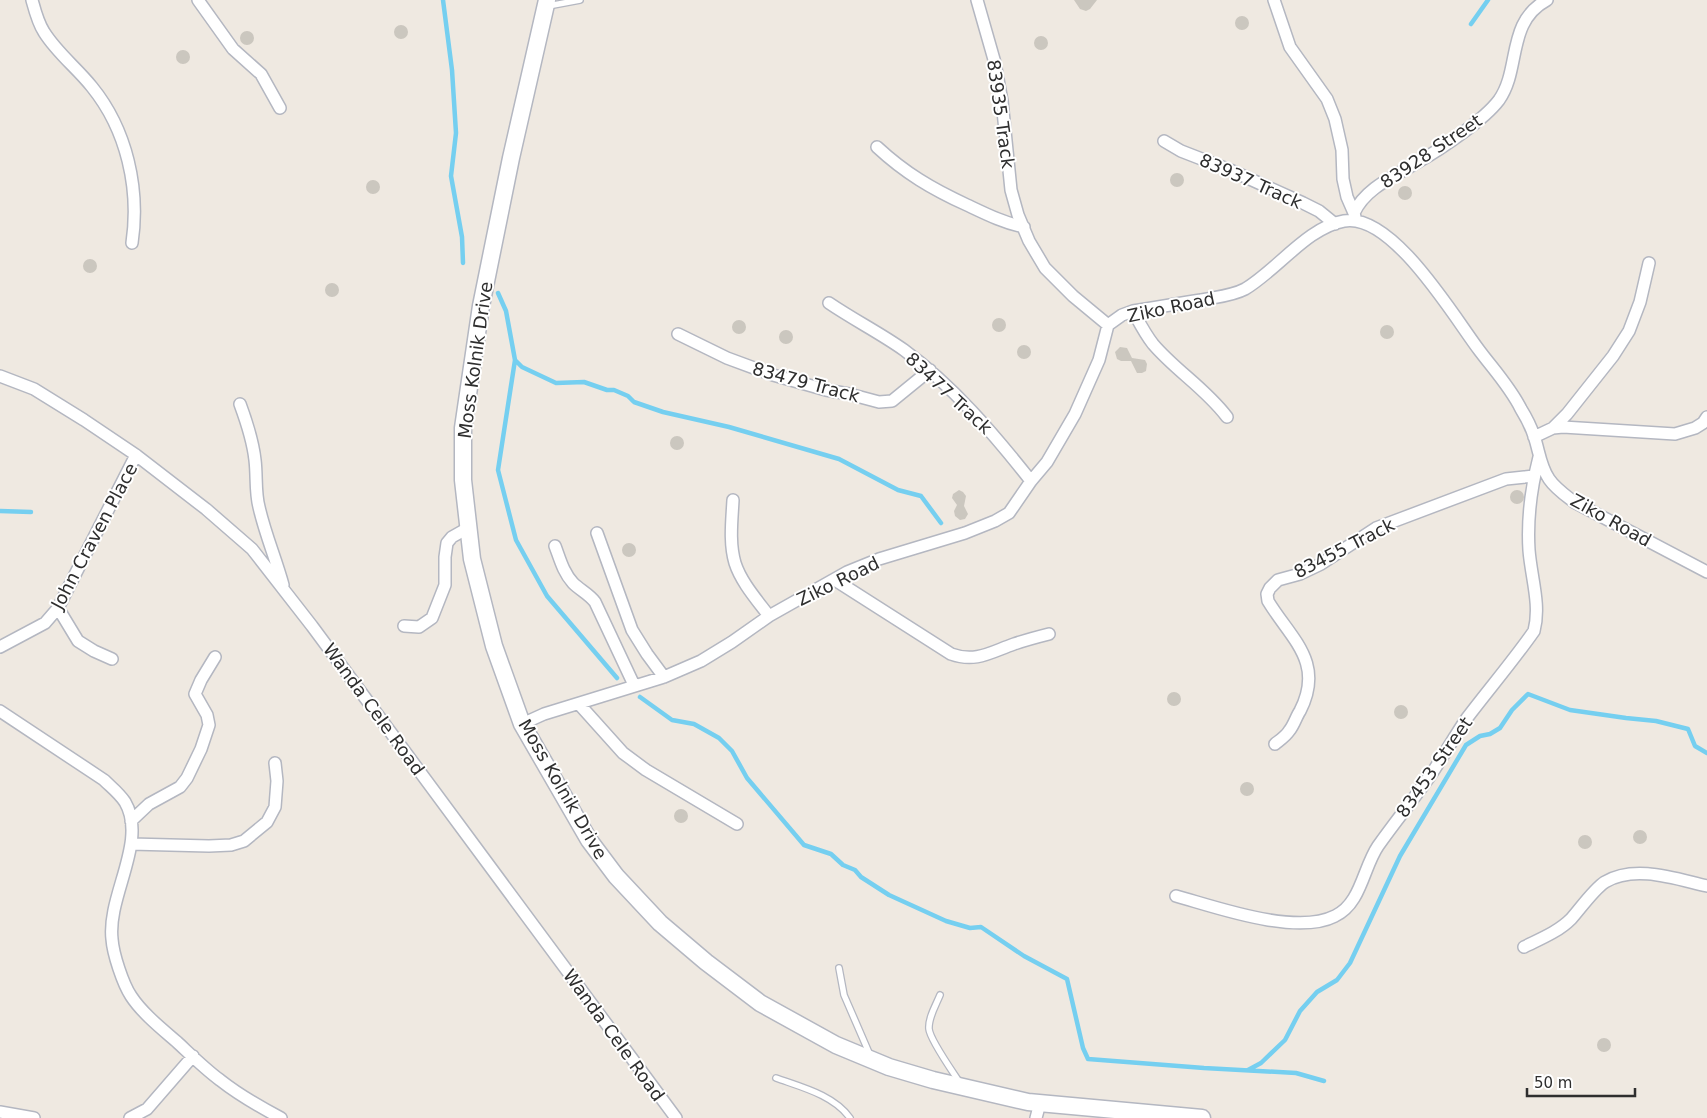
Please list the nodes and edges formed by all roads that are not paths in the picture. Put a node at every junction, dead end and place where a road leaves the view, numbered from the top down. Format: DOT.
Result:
graph roads {
  1 [pos="32,0"];
  2 [pos="198,0"];
  3 [pos="580,0"];
  4 [pos="977,0"];
  5 [pos="1274,0"];
  6 [pos="1547,0"];
  7 [pos="547,3"];
  8 [pos="280,108"];
  9 [pos="1164,141"];
  10 [pos="877,147"];
  11 [pos="1355,217"];
  12 [pos="1335,224"];
  13 [pos="1024,227"];
  14 [pos="132,243"];
  15 [pos="1649,263"];
  16 [pos="829,304"];
  17 [pos="1133,311"];
  18 [pos="1108,325"];
  19 [pos="678,334"];
  20 [pos="930,370"];
  21 [pos="0,376"];
  22 [pos="240,404"];
  23 [pos="1227,416"];
  24 [pos="1707,417"];
  25 [pos="1553,428"];
  26 [pos="1534,436"];
  27 [pos="136,456"];
  28 [pos="1539,457"];
  29 [pos="1534,476"];
  30 [pos="1031,481"];
  31 [pos="733,500"];
  32 [pos="468,528"];
  33 [pos="597,533"];
  34 [pos="555,546"];
  35 [pos="1707,572"];
  36 [pos="834,580"];
  37 [pos="284,589"];
  38 [pos="58,608"];
  39 [pos="769,616"];
  40 [pos="404,626"];
  41 [pos="1049,634"];
  42 [pos="0,647"];
  43 [pos="215,657"];
  44 [pos="112,659"];
  45 [pos="664,677"];
  46 [pos="634,685"];
  47 [pos="579,704"];
  48 [pos="0,711"];
  49 [pos="522,724"];
  50 [pos="1275,744"];
  51 [pos="275,763"];
  52 [pos="131,821"];
  53 [pos="737,824"];
  54 [pos="131,844"];
  55 [pos="1707,886"];
  56 [pos="1176,896"];
  57 [pos="1524,947"];
  58 [pos="839,968"];
  59 [pos="940,995"];
  60 [pos="193,1056"];
  61 [pos="873,1060"];
  62 [pos="776,1078"];
  63 [pos="963,1087"];
  64 [pos="1038,1110"];
  65 [pos="0,1112"];
  66 [pos="34,1118"];
  67 [pos="130,1118"];
  68 [pos="281,1118"];
  69 [pos="676,1118"];
  70 [pos="850,1118"];
  71 [pos="1202,1118"];
  1 -- 14 [label="street"];
  2 -- 8 [label="street"];
  3 -- 7 [label="lane"];
  4 -- 13 [label="street, 83935 Track"];
  5 -- 11 [label="street"];
  6 -- 11 [label="street, 83928 Street"];
  7 -- 32 [label="main road, Moss Kolnik Drive"];
  9 -- 12 [label="street, 83937 Track"];
  10 -- 13 [label="street"];
  11 -- 12 [label="street, Ziko Road"];
  11 -- 26 [label="street, Ziko Road"];
  12 -- 17 [label="street, Ziko Road"];
  13 -- 18 [label="street, 83935 Track"];
  15 -- 25 [label="street"];
  16 -- 20 [label="street, 83477 Track"];
  17 -- 18 [label="street, Ziko Road"];
  17 -- 23 [label="street"];
  18 -- 30 [label="street, Ziko Road"];
  19 -- 20 [label="street, 83479 Track"];
  20 -- 30 [label="street, 83477 Track"];
  21 -- 27 [label="street, Wanda Cele Road"];
  22 -- 37 [label="street"];
  24 -- 25 [label="street"];
  25 -- 26 [label="street"];
  26 -- 28 [label="street, Ziko Road"];
  27 -- 37 [label="street, Wanda Cele Road"];
  27 -- 38 [label="street, John Craven Place"];
  28 -- 29 [label="street, 83453 Street"];
  28 -- 35 [label="street, Ziko Road"];
  29 -- 50 [label="street, 83455 Track"];
  29 -- 56 [label="street, 83453 Street"];
  30 -- 36 [label="street, Ziko Road"];
  31 -- 39 [label="street"];
  32 -- 40 [label="street"];
  32 -- 49 [label="main road, Moss Kolnik Drive"];
  33 -- 45 [label="street"];
  34 -- 46 [label="street"];
  36 -- 39 [label="street, Ziko Road"];
  36 -- 41 [label="street"];
  37 -- 69 [label="street, Wanda Cele Road"];
  38 -- 42 [label="street, John Craven Place"];
  38 -- 44 [label="street"];
  39 -- 45 [label="street, Ziko Road"];
  43 -- 52 [label="street"];
  45 -- 46 [label="street, Ziko Road"];
  46 -- 47 [label="street, Ziko Road"];
  47 -- 49 [label="street, Ziko Road"];
  47 -- 53 [label="street"];
  48 -- 52 [label="street"];
  49 -- 61 [label="main road, Moss Kolnik Drive"];
  51 -- 54 [label="street"];
  52 -- 54 [label="street"];
  54 -- 60 [label="street"];
  55 -- 57 [label="street"];
  58 -- 61 [label="lane"];
  59 -- 63 [label="lane"];
  60 -- 67 [label="street"];
  60 -- 68 [label="street"];
  61 -- 63 [label="main road, Moss Kolnik Drive"];
  62 -- 70 [label="lane"];
  63 -- 64 [label="main road, Moss Kolnik Drive"];
  64 -- 71 [label="main road, Moss Kolnik Drive"];
  65 -- 66 [label="street"];
}
